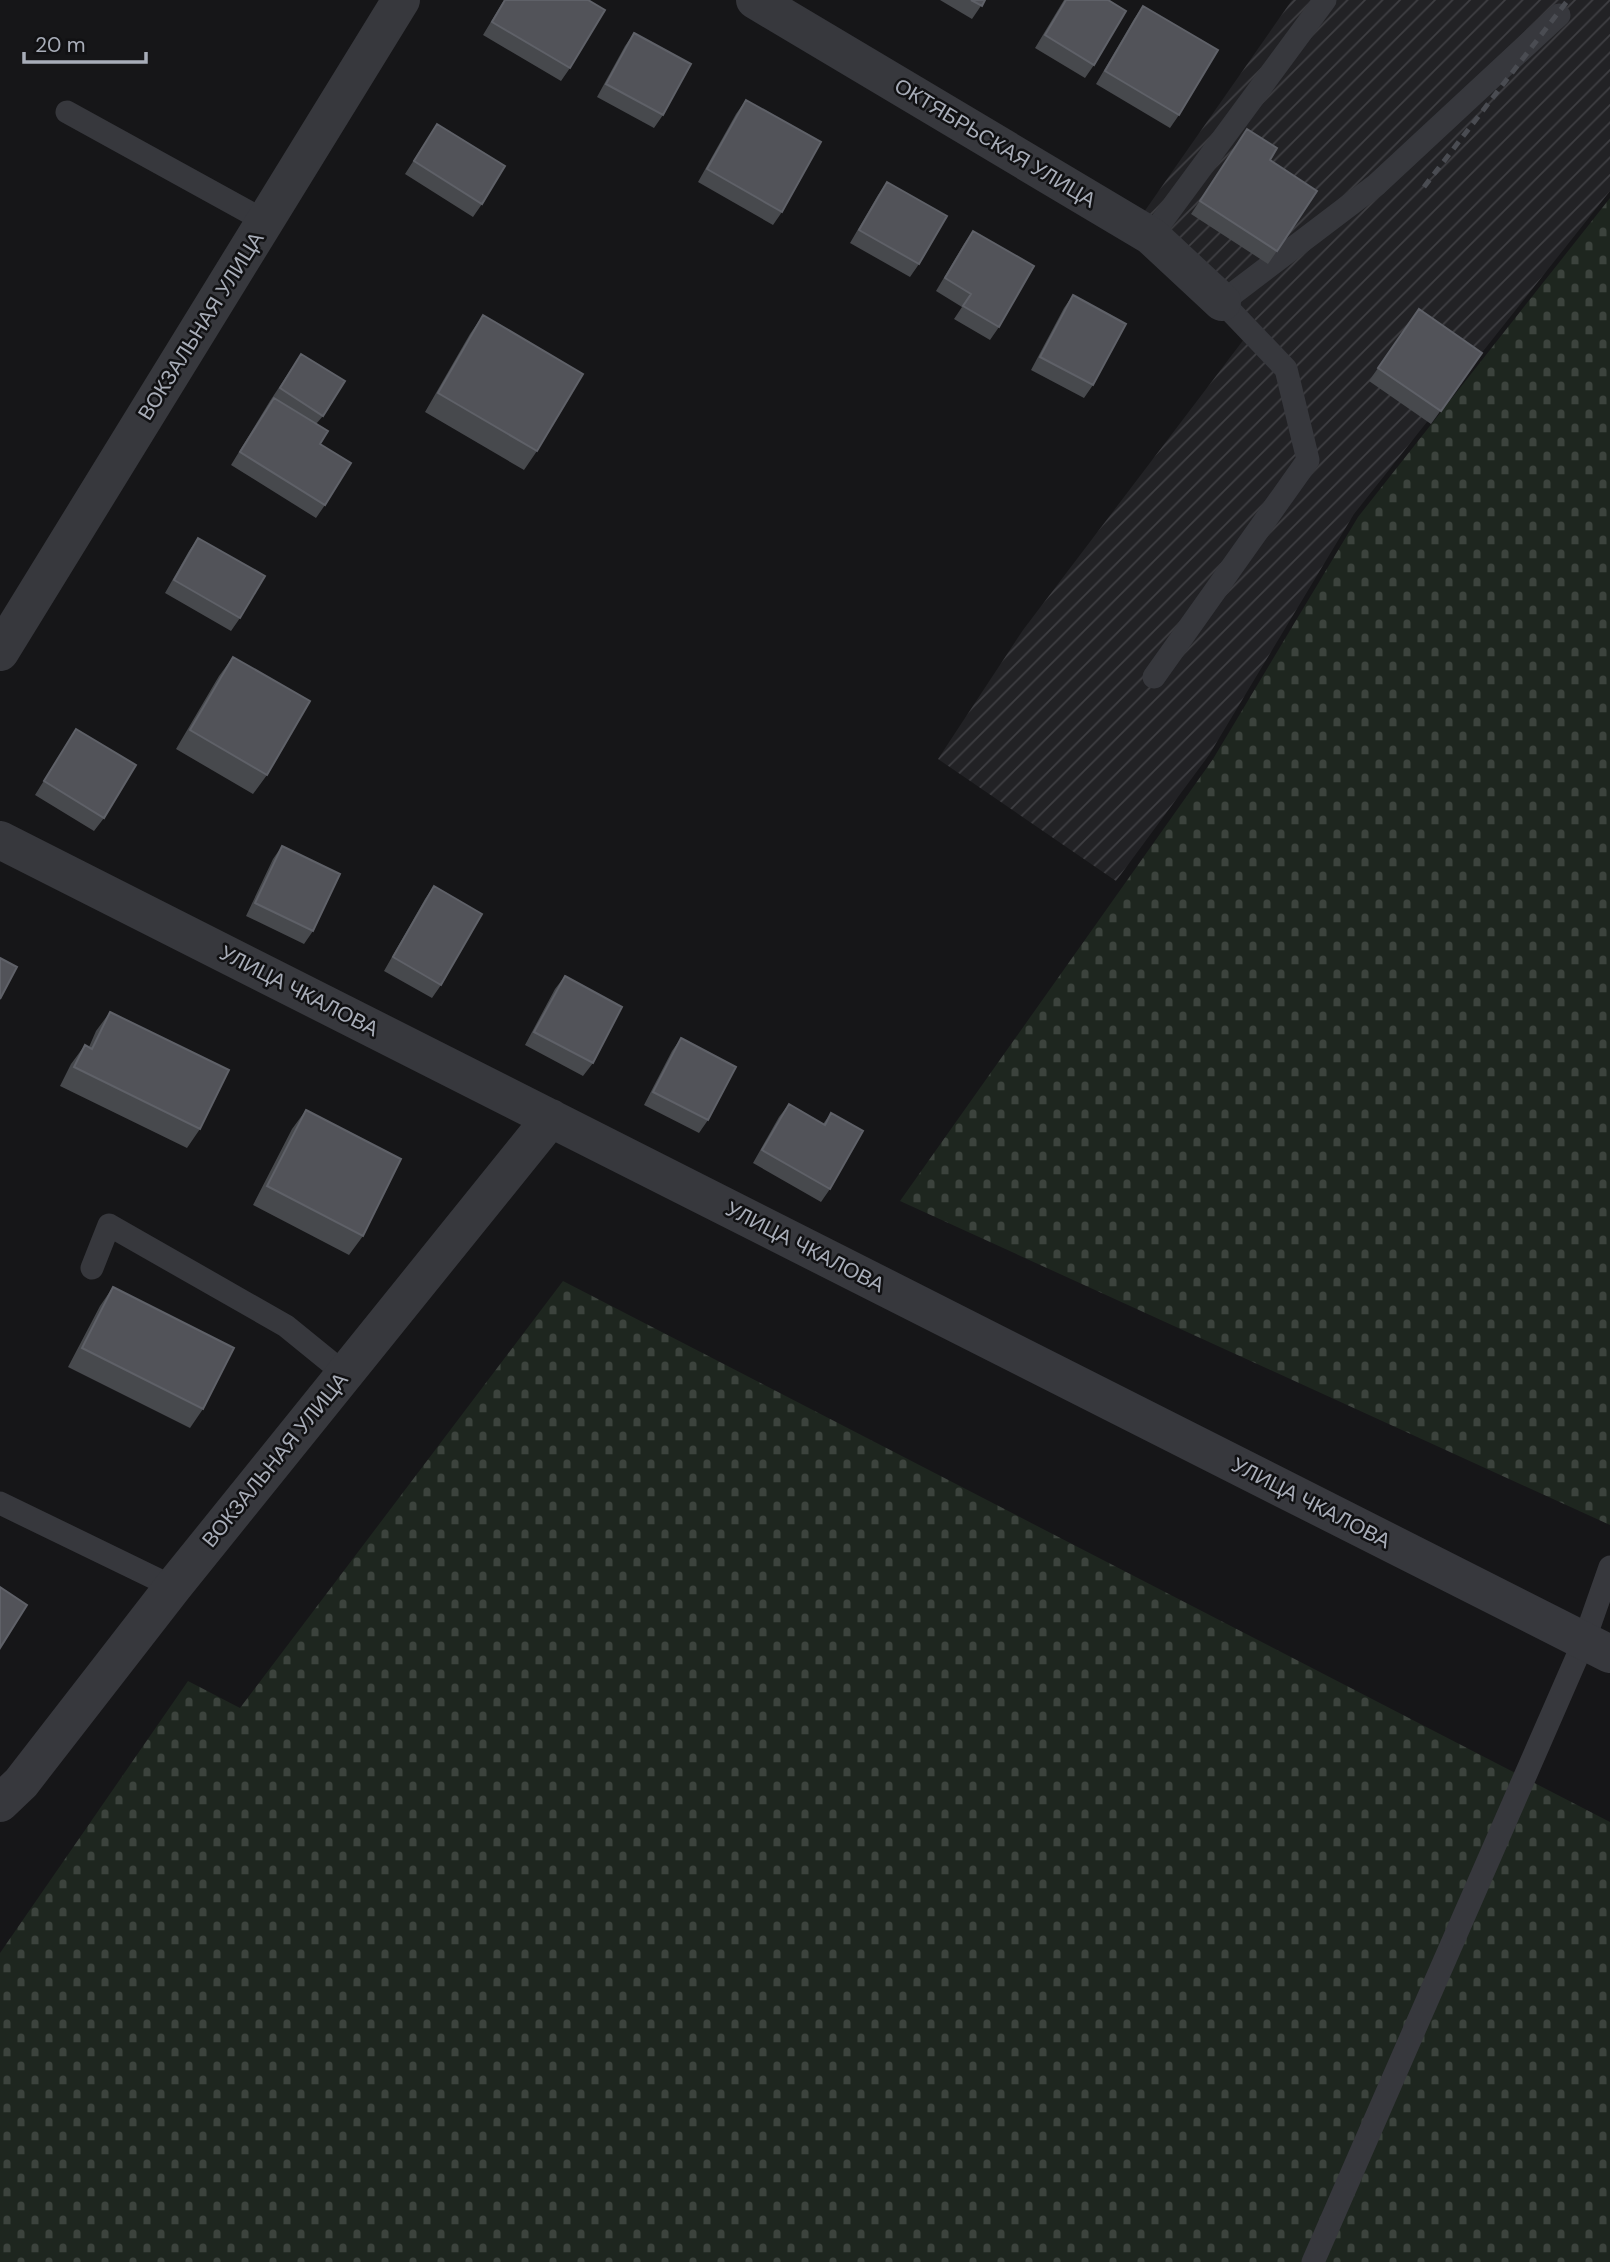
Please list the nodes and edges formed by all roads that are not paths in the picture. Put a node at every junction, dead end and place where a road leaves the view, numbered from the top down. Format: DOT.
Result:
graph roads {
  1 [pos="401,0"];
  2 [pos="755,0"];
  3 [pos="1325,0"];
  4 [pos="1559,15"];
  5 [pos="67,112"];
  6 [pos="265,221"];
  7 [pos="1151,236"];
  8 [pos="1222,302"];
  9 [pos="0,652"];
  10 [pos="1154,677"];
  11 [pos="0,840"];
  12 [pos="551,1118"];
  13 [pos="92,1268"];
  14 [pos="345,1374"];
  15 [pos="0,1503"];
  16 [pos="1610,1567"];
  17 [pos="173,1587"];
  18 [pos="1597,1647"];
  19 [pos="7,1786"];
  20 [pos="1313,2262"];
  1 -- 6 [label="street, ВОКЗАЛЬНАЯ УЛИЦА"];
  2 -- 7 [label="street, ОКТЯБРЬСКАЯ УЛИЦА"];
  3 -- 7 [label="lane"];
  4 -- 8 [label="lane"];
  5 -- 6 [label="lane"];
  6 -- 9 [label="street, ВОКЗАЛЬНАЯ УЛИЦА"];
  7 -- 8 [label="street, ОКТЯБРЬСКАЯ УЛИЦА"];
  8 -- 10 [label="lane"];
  11 -- 12 [label="street, УЛИЦА ЧКАЛОВА"];
  12 -- 14 [label="street, ВОКЗАЛЬНАЯ УЛИЦА"];
  12 -- 18 [label="street, УЛИЦА ЧКАЛОВА"];
  13 -- 14 [label="lane"];
  14 -- 17 [label="street, ВОКЗАЛЬНАЯ УЛИЦА"];
  15 -- 17 [label="lane"];
  16 -- 18 [label="lane"];
  17 -- 19 [label="street, ВОКЗАЛЬНАЯ УЛИЦА"];
  18 -- 20 [label="lane"];
}
